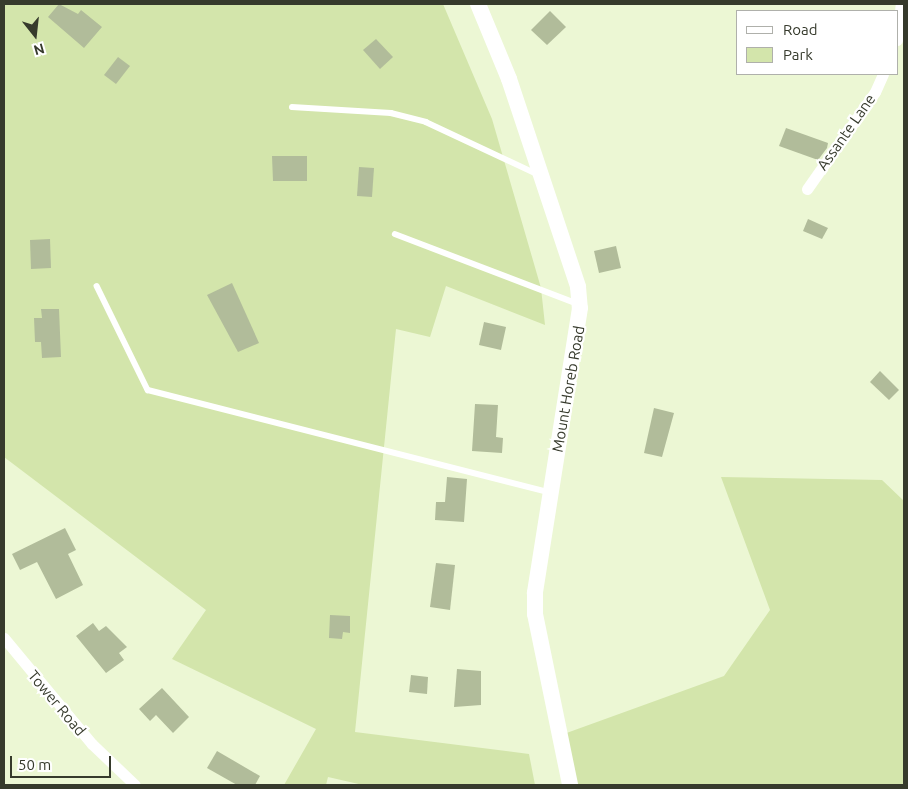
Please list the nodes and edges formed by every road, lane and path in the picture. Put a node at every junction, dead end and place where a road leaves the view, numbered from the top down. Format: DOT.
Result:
graph roads {
  1 [pos="478,4"];
  2 [pos="901,4"];
  3 [pos="898,31"];
  4 [pos="883,75"];
  5 [pos="292,107"];
  6 [pos="541,176"];
  7 [pos="807,189"];
  8 [pos="395,234"];
  9 [pos="97,286"];
  10 [pos="580,305"];
  11 [pos="551,493"];
  12 [pos="4,638"];
  13 [pos="135,785"];
  14 [pos="570,785"];
  1 -- 6 [label="street, Mount Horeb Road"];
  2 -- 3 [label="street"];
  4 -- 7 [label="street, Assante Lane"];
  5 -- 6 [label="lane"];
  6 -- 10 [label="street, Mount Horeb Road"];
  8 -- 10 [label="lane"];
  9 -- 11 [label="lane"];
  10 -- 11 [label="street, Mount Horeb Road"];
  11 -- 14 [label="street, Mount Horeb Road"];
  12 -- 13 [label="street, Tower Road"];
}
